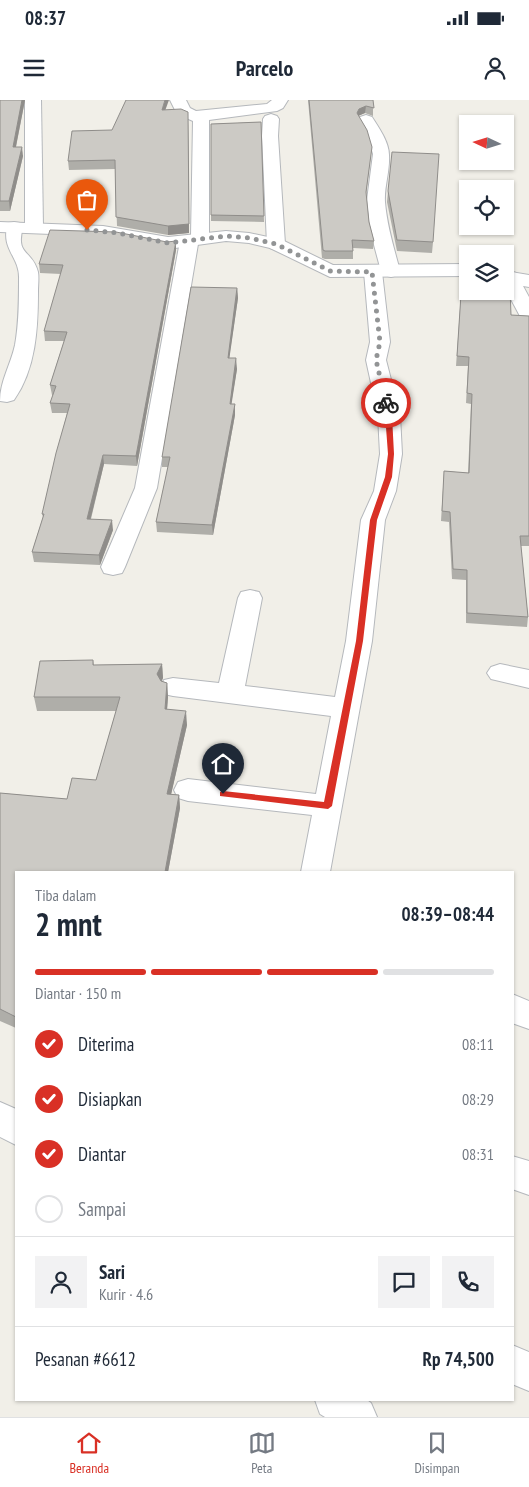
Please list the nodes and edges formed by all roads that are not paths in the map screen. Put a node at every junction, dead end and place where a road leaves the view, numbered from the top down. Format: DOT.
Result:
graph roads {
  1 [pos="32,100"];
  2 [pos="178,100"];
  3 [pos="280,100"];
  4 [pos="201,116"];
  5 [pos="270,119"];
  6 [pos="366,120"];
  7 [pos="7,227"];
  8 [pos="34,227"];
  9 [pos="195,240"];
  10 [pos="276,244"];
  11 [pos="459,270"];
  12 [pos="382,271"];
  13 [pos="514,278"];
  14 [pos="529,281"];
  15 [pos="514,289"];
  16 [pos="529,316"];
  17 [pos="7,396"];
  18 [pos="113,567"];
  19 [pos="250,598"];
  20 [pos="500,673"];
  21 [pos="529,679"];
  22 [pos="173,687"];
  23 [pos="230,694"];
  24 [pos="347,708"];
  25 [pos="188,790"];
  26 [pos="328,806"];
  27 [pos="315,871"];
  28 [pos="514,1009"];
  29 [pos="529,1015"];
  30 [pos="0,1117"];
  31 [pos="15,1128"];
  32 [pos="514,1173"];
  33 [pos="529,1178"];
  34 [pos="514,1365"];
  35 [pos="529,1372"];
  36 [pos="335,1401"];
  37 [pos="357,1417"];
  1 -- 8 [label="street"];
  2 -- 4 [label="street"];
  3 -- 4 [label="street"];
  4 -- 9 [label="street"];
  5 -- 10 [label="street"];
  6 -- 12 [label="street"];
  7 -- 8 [label="street"];
  7 -- 17 [label="street"];
  8 -- 9 [label="street"];
  9 -- 10 [label="street"];
  9 -- 18 [label="street"];
  10 -- 12 [label="street"];
  11 -- 12 [label="street"];
  12 -- 24 [label="street"];
  13 -- 14 [label="street"];
  15 -- 16 [label="street"];
  19 -- 23 [label="street"];
  20 -- 21 [label="street"];
  22 -- 23 [label="street"];
  23 -- 24 [label="street"];
  24 -- 26 [label="street"];
  25 -- 26 [label="street"];
  26 -- 27 [label="street"];
  28 -- 29 [label="street"];
  30 -- 31 [label="street"];
  32 -- 33 [label="street"];
  34 -- 35 [label="street"];
  36 -- 37 [label="street"];
}
